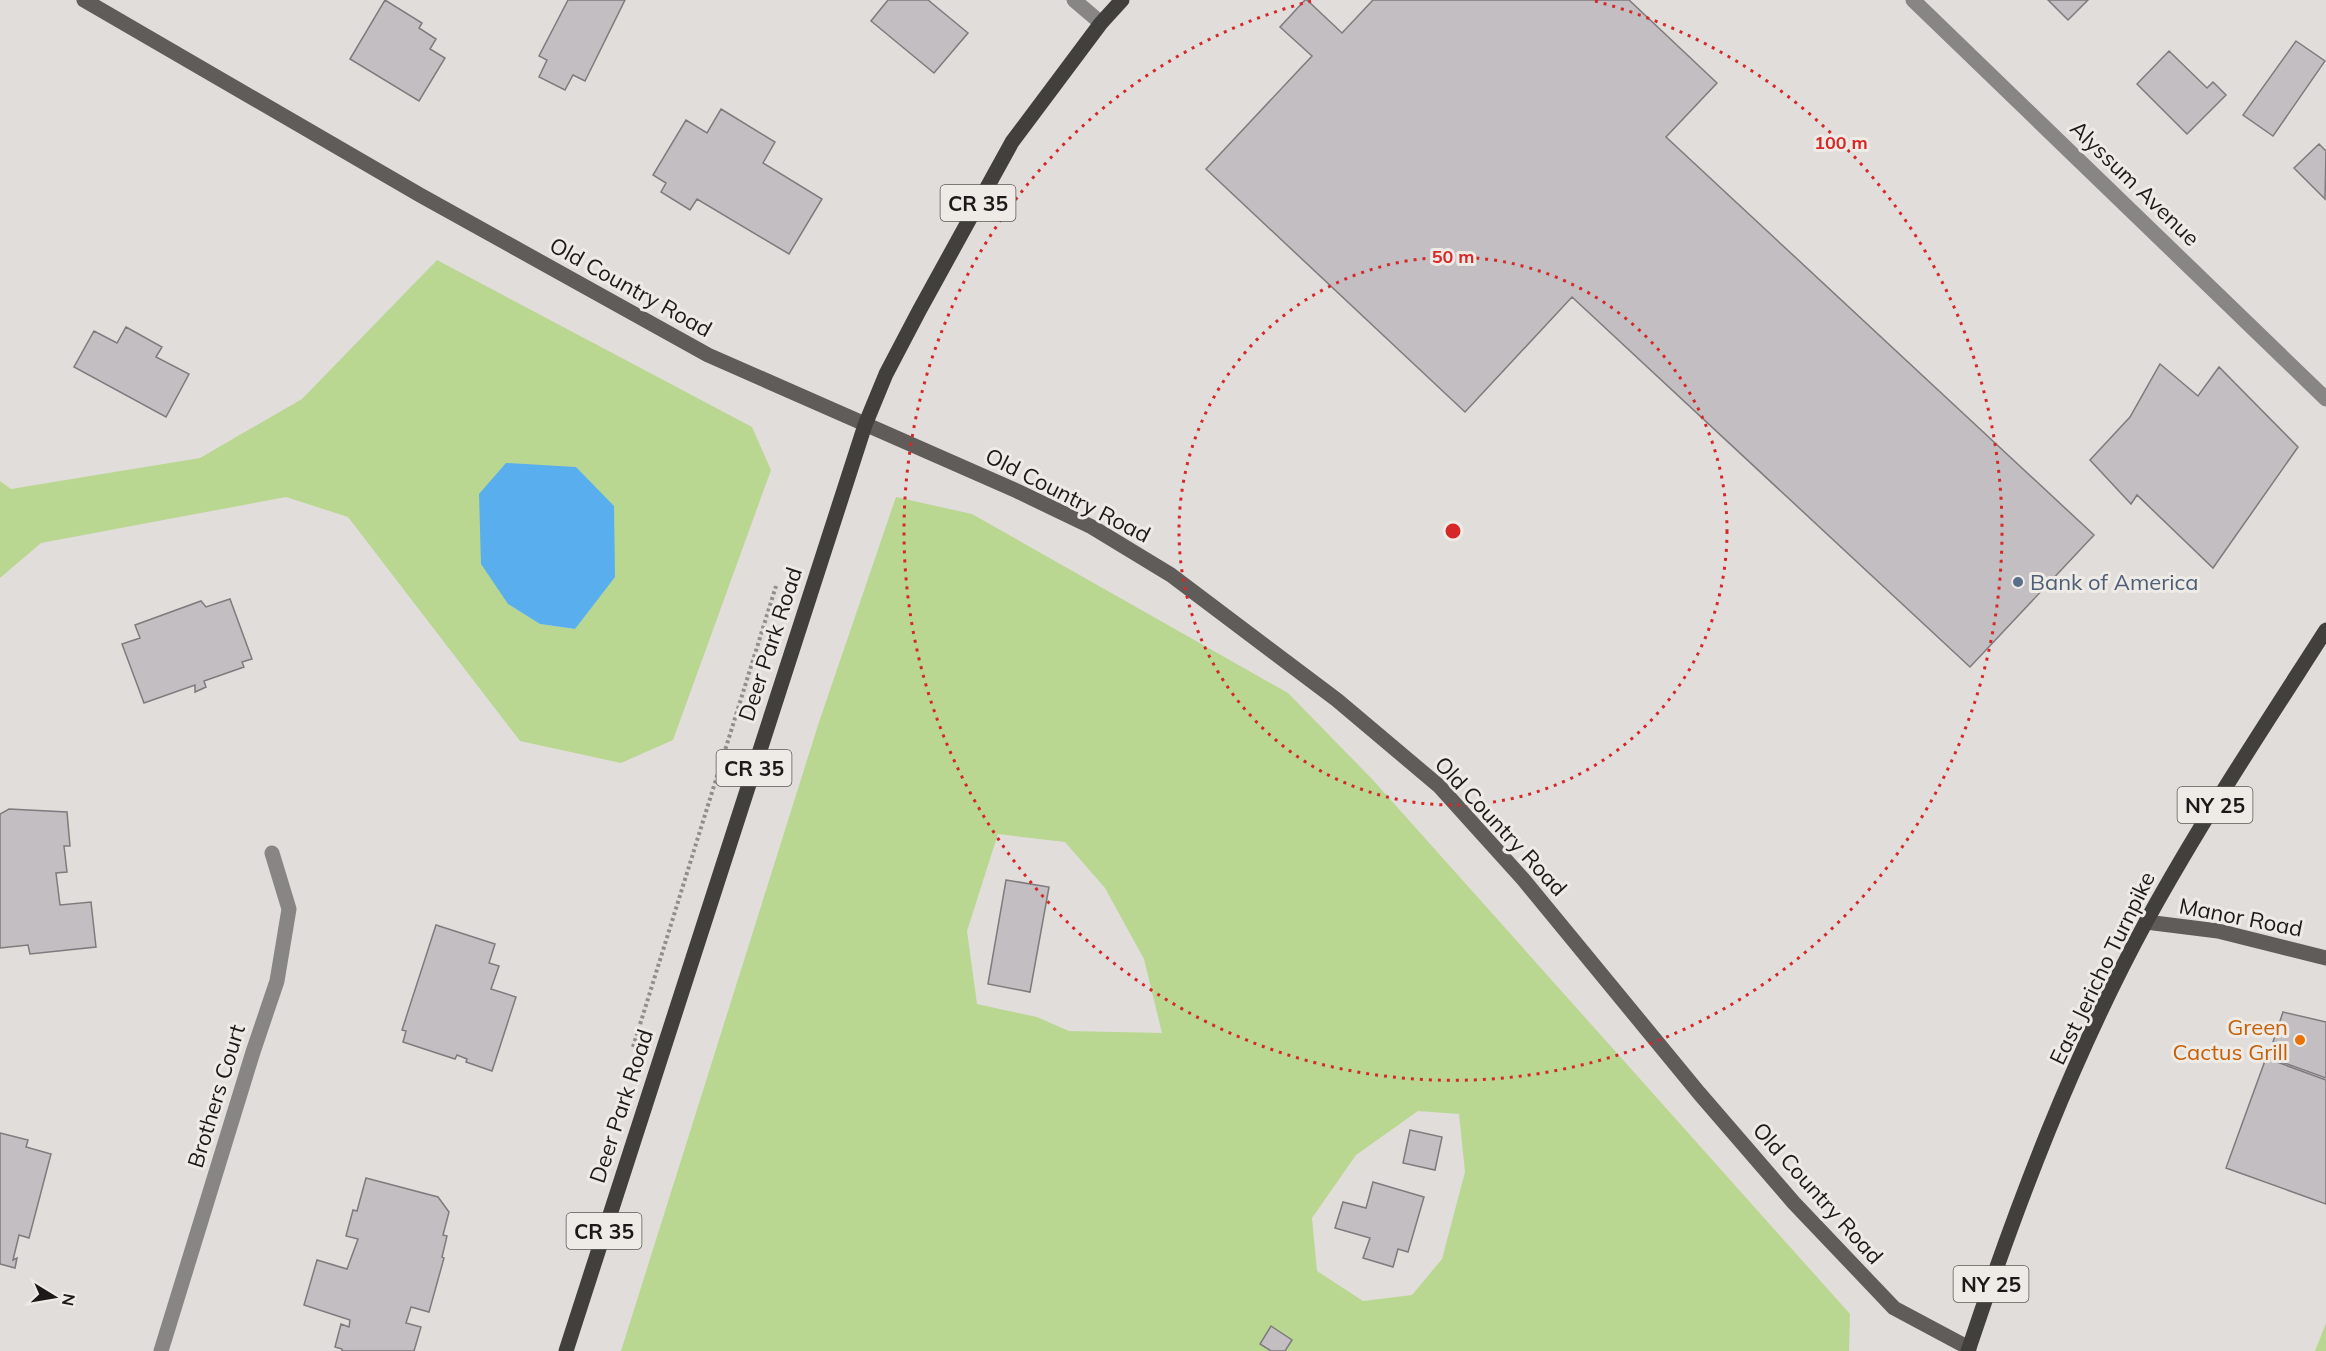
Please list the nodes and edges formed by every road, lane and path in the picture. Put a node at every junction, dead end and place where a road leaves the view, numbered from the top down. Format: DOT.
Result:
graph roads {
  1 [pos="84,0"];
  2 [pos="1074,0"];
  3 [pos="1122,0"];
  4 [pos="1913,0"];
  5 [pos="1101,23"];
  6 [pos="2326,399"];
  7 [pos="865,425"];
  8 [pos="776,586"];
  9 [pos="2326,630"];
  10 [pos="272,852"];
  11 [pos="2146,922"];
  12 [pos="2326,958"];
  13 [pos="631,1054"];
  14 [pos="1968,1350"];
  15 [pos="161,1351"];
  16 [pos="566,1351"];
  1 -- 7 [label="main road, Old Country Road"];
  2 -- 5 [label="street"];
  3 -- 5 [label="main road, Deer Park Road / CR 35"];
  4 -- 6 [label="street, Alyssum Avenue"];
  5 -- 7 [label="main road, Deer Park Road / CR 35"];
  7 -- 14 [label="main road, Old Country Road"];
  7 -- 16 [label="main road, Deer Park Road / CR 35"];
  8 -- 13 [label="path"];
  9 -- 11 [label="main road, East Jericho Turnpike / NY 25"];
  10 -- 15 [label="street, Brothers Court"];
  11 -- 12 [label="main road, Manor Road"];
  11 -- 14 [label="main road, East Jericho Turnpike / NY 25"];
}
